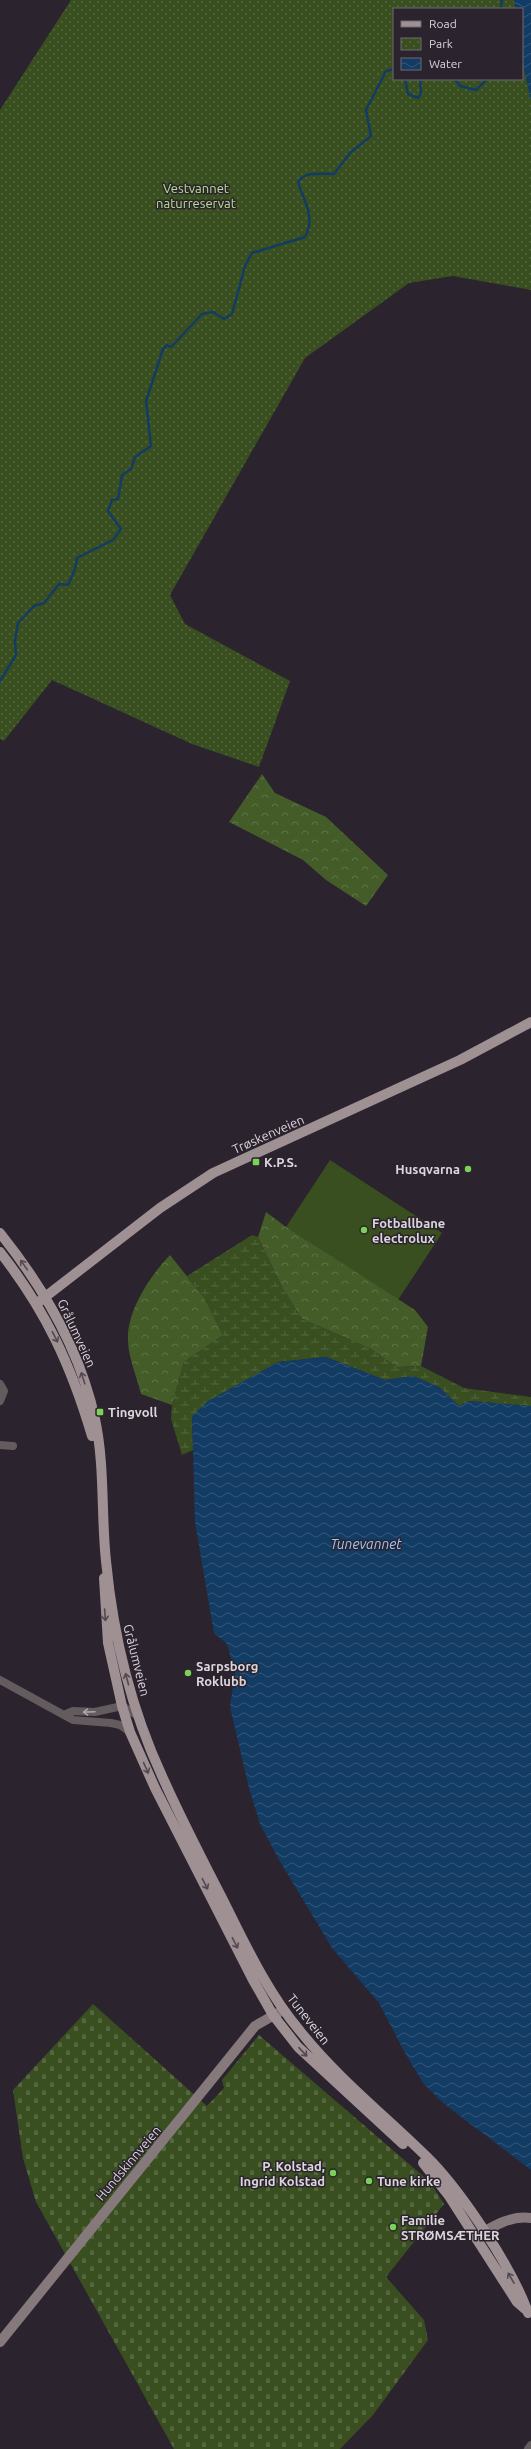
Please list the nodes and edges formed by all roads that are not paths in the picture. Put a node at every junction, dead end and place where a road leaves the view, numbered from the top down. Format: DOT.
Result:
graph roads {
  1 [pos="531,1022"];
  2 [pos="0,1233"];
  3 [pos="0,1252"];
  4 [pos="45,1298"];
  5 [pos="36,1304"];
  6 [pos="0,1384"];
  7 [pos="0,1401"];
  8 [pos="0,1445"];
  9 [pos="13,1446"];
  10 [pos="99,1457"];
  11 [pos="106,1563"];
  12 [pos="0,1680"];
  13 [pos="122,1706"];
  14 [pos="66,1714"];
  15 [pos="138,1716"];
  16 [pos="130,1732"];
  17 [pos="283,2010"];
  18 [pos="273,2015"];
  19 [pos="531,2218"];
  20 [pos="484,2232"];
  21 [pos="475,2237"];
  22 [pos="530,2315"];
  23 [pos="0,2342"];
  24 [pos="531,2445"];
  25 [pos="528,2449"];
  1 -- 4 [label="main road, Trøskenveien"];
  4 -- 2 [label="main road, Grålumveien, one-way"];
  3 -- 5 [label="main road, Grålumveien"];
  4 -- 5 [label="main road, Trøskenveien"];
  10 -- 4 [label="main road, Grålumveien, one-way"];
  5 -- 10 [label="main road, Grålumveien, one-way"];
  6 -- 7 [label="street"];
  8 -- 9 [label="street"];
  10 -- 11 [label="main road, Grålumveien"];
  11 -- 13 [label="main road, Grålumveien, one-way"];
  15 -- 11 [label="main road, Grålumveien, one-way"];
  12 -- 14 [label="street"];
  13 -- 14 [label="street, one-way"];
  13 -- 15 [label="street"];
  13 -- 16 [label="main road, Tuneveien"];
  14 -- 16 [label="street"];
  15 -- 17 [label="main road, Tuneveien"];
  16 -- 18 [label="main road, Tuneveien, one-way"];
  17 -- 18 [label="street, Hundskinnveien"];
  17 -- 20 [label="main road, Tuneveien"];
  18 -- 21 [label="main road, Tuneveien, one-way"];
  18 -- 23 [label="street, Hundskinnveien"];
  19 -- 20 [label="street"];
  20 -- 21 [label="street"];
  22 -- 20 [label="main road, Tuneveien, one-way"];
  21 -- 22 [label="main road, Tuneveien"];
  24 -- 25 [label="street"];
}
